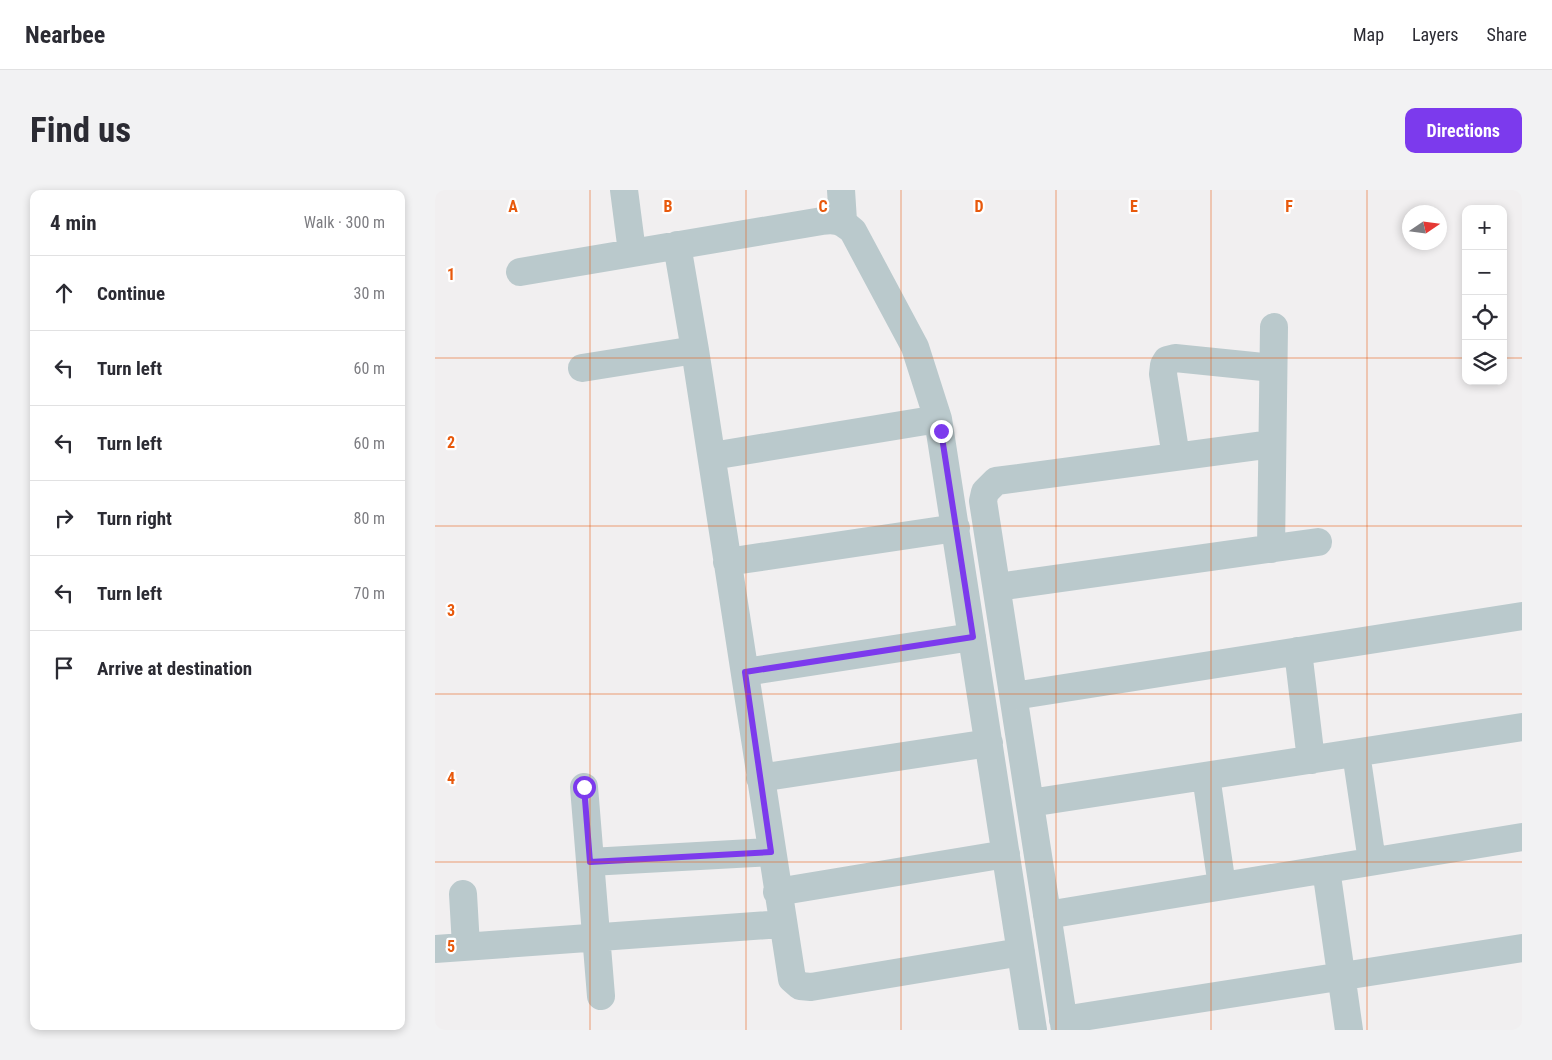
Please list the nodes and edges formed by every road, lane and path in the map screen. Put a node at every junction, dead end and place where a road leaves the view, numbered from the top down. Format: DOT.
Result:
graph roads {
  1 [pos="623,190"];
  2 [pos="841,190"];
  3 [pos="843,221"];
  4 [pos="677,244"];
  5 [pos="632,252"];
  6 [pos="519,272"];
  7 [pos="1274,327"];
  8 [pos="695,350"];
  9 [pos="582,368"];
  10 [pos="1273,368"];
  11 [pos="938,419"];
  12 [pos="1272,444"];
  13 [pos="711,456"];
  14 [pos="1176,457"];
  15 [pos="956,528"];
  16 [pos="1318,542"];
  17 [pos="1271,548"];
  18 [pos="727,562"];
  19 [pos="997,587"];
  20 [pos="1522,616"];
  21 [pos="973,637"];
  22 [pos="1298,651"];
  23 [pos="745,672"];
  24 [pos="1014,696"];
  25 [pos="1522,727"];
  26 [pos="989,743"];
  27 [pos="1356,753"];
  28 [pos="1311,760"];
  29 [pos="1206,776"];
  30 [pos="760,778"];
  31 [pos="584,787"];
  32 [pos="1030,803"];
  33 [pos="1522,836"];
  34 [pos="771,852"];
  35 [pos="1006,854"];
  36 [pos="1373,861"];
  37 [pos="590,862"];
  38 [pos="1326,869"];
  39 [pos="1221,886"];
  40 [pos="777,892"];
  41 [pos="463,894"];
  42 [pos="1047,915"];
  43 [pos="782,924"];
  44 [pos="596,937"];
  45 [pos="466,946"];
  46 [pos="1522,948"];
  47 [pos="435,949"];
  48 [pos="1021,952"];
  49 [pos="1342,976"];
  50 [pos="601,996"];
  51 [pos="1064,1025"];
  52 [pos="1033,1030"];
  53 [pos="1349,1030"];
  1 -- 5 [label="street"];
  2 -- 3 [label="street"];
  3 -- 4 [label="street"];
  3 -- 11 [label="street"];
  4 -- 5 [label="street"];
  4 -- 8 [label="street"];
  5 -- 6 [label="street"];
  7 -- 10 [label="street"];
  8 -- 9 [label="street"];
  8 -- 13 [label="street"];
  10 -- 12 [label="street"];
  10 -- 14 [label="street"];
  11 -- 13 [label="street"];
  11 -- 15 [label="street"];
  12 -- 14 [label="street"];
  12 -- 17 [label="street"];
  13 -- 18 [label="street"];
  14 -- 19 [label="street"];
  15 -- 18 [label="street"];
  15 -- 21 [label="street"];
  16 -- 17 [label="street"];
  17 -- 19 [label="street"];
  18 -- 23 [label="street"];
  19 -- 24 [label="street"];
  20 -- 22 [label="street"];
  21 -- 23 [label="street"];
  21 -- 26 [label="street"];
  22 -- 24 [label="street"];
  22 -- 28 [label="street"];
  23 -- 30 [label="street"];
  24 -- 32 [label="street"];
  25 -- 27 [label="street"];
  26 -- 30 [label="street"];
  26 -- 35 [label="street"];
  27 -- 28 [label="street"];
  27 -- 36 [label="street"];
  28 -- 29 [label="street"];
  29 -- 32 [label="street"];
  29 -- 39 [label="street"];
  30 -- 34 [label="street"];
  31 -- 37 [label="street"];
  32 -- 42 [label="street"];
  33 -- 36 [label="street"];
  34 -- 37 [label="street"];
  34 -- 40 [label="street"];
  35 -- 40 [label="street"];
  35 -- 48 [label="street"];
  36 -- 38 [label="street"];
  37 -- 44 [label="street"];
  38 -- 39 [label="street"];
  38 -- 49 [label="street"];
  39 -- 42 [label="street"];
  40 -- 43 [label="street"];
  41 -- 45 [label="street"];
  42 -- 51 [label="street"];
  43 -- 44 [label="street"];
  43 -- 48 [label="street"];
  44 -- 45 [label="street"];
  44 -- 50 [label="street"];
  45 -- 47 [label="street"];
  46 -- 49 [label="street"];
  48 -- 52 [label="street"];
  49 -- 51 [label="street"];
  49 -- 53 [label="street"];
}
